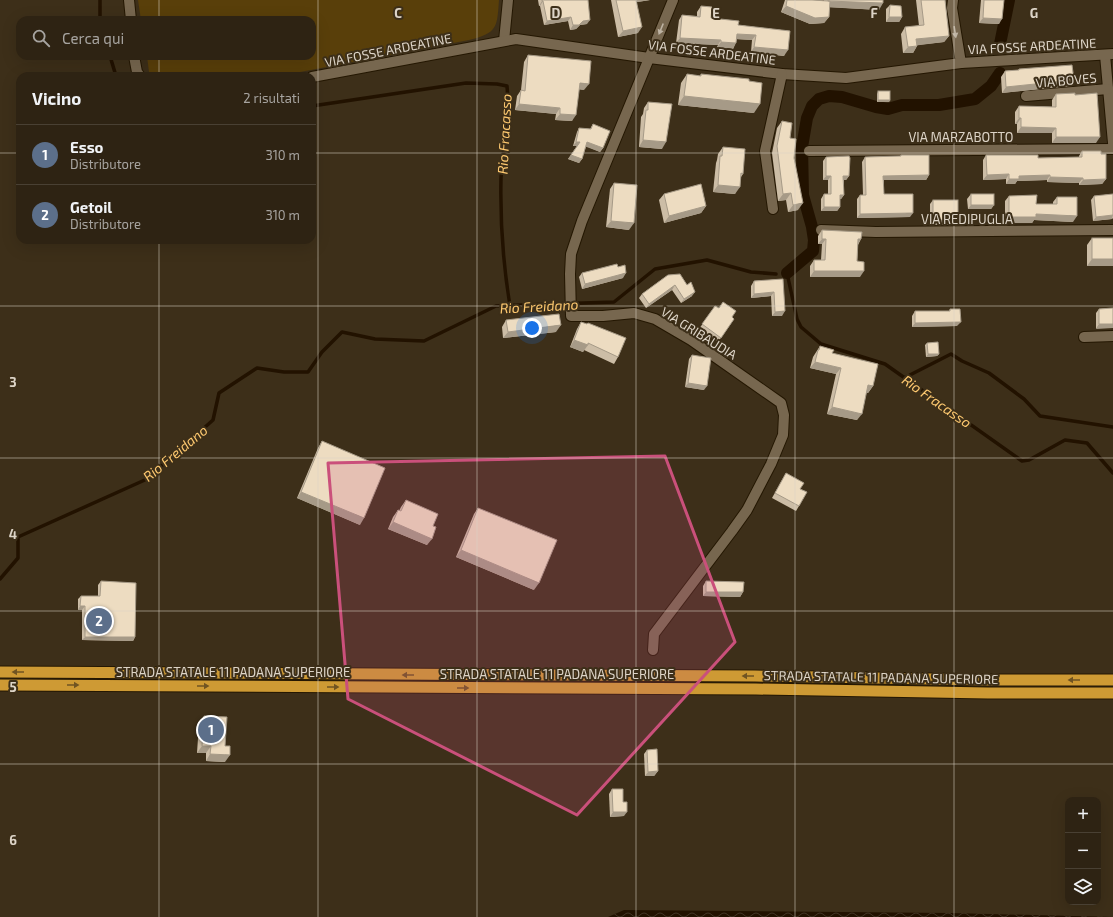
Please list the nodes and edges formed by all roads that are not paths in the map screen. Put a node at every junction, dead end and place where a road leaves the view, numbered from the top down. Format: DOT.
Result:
graph roads {
  1 [pos="128,0"];
  2 [pos="508,0"];
  3 [pos="673,0"];
  4 [pos="953,0"];
  5 [pos="130,16"];
  6 [pos="504,41"];
  7 [pos="1109,54"];
  8 [pos="649,58"];
  9 [pos="135,60"];
  10 [pos="960,63"];
  11 [pos="138,72"];
  12 [pos="782,74"];
  13 [pos="316,76"];
  14 [pos="1108,89"];
  15 [pos="1026,96"];
  16 [pos="1113,143"];
  17 [pos="1113,149"];
  18 [pos="809,151"];
  19 [pos="772,209"];
  20 [pos="821,230"];
  21 [pos="1113,230"];
  22 [pos="1113,336"];
  23 [pos="1084,337"];
  24 [pos="653,650"];
  25 [pos="0,672"];
  26 [pos="1113,680"];
  27 [pos="0,685"];
  28 [pos="1113,693"];
  1 -- 5 [label="street"];
  2 -- 6 [label="street"];
  3 -- 8 [label="street, VIA GRIBAUDIA, one-way"];
  4 -- 10 [label="street, one-way"];
  6 -- 8 [label="street, VIA FOSSE ARDEATINE"];
  6 -- 13 [label="street, VIA FOSSE ARDEATINE"];
  7 -- 10 [label="street, VIA FOSSE ARDEATINE"];
  7 -- 14 [label="street, VIA BOVES"];
  8 -- 12 [label="street, VIA FOSSE ARDEATINE"];
  8 -- 24 [label="street, VIA GRIBAUDIA"];
  9 -- 11 [label="street"];
  10 -- 12 [label="street, VIA FOSSE ARDEATINE"];
  12 -- 19 [label="street"];
  14 -- 15 [label="street, VIA BOVES"];
  14 -- 16 [label="street, VIA BOVES"];
  17 -- 18 [label="street, VIA MARZABOTTO"];
  20 -- 21 [label="street, VIA REDIPUGLIA"];
  22 -- 23 [label="street"];
  26 -- 25 [label="highway, STRADA STATALE 11 PADANA SUPERIORE, one-way"];
  27 -- 28 [label="highway, STRADA STATALE 11 PADANA SUPERIORE, one-way"];
}
